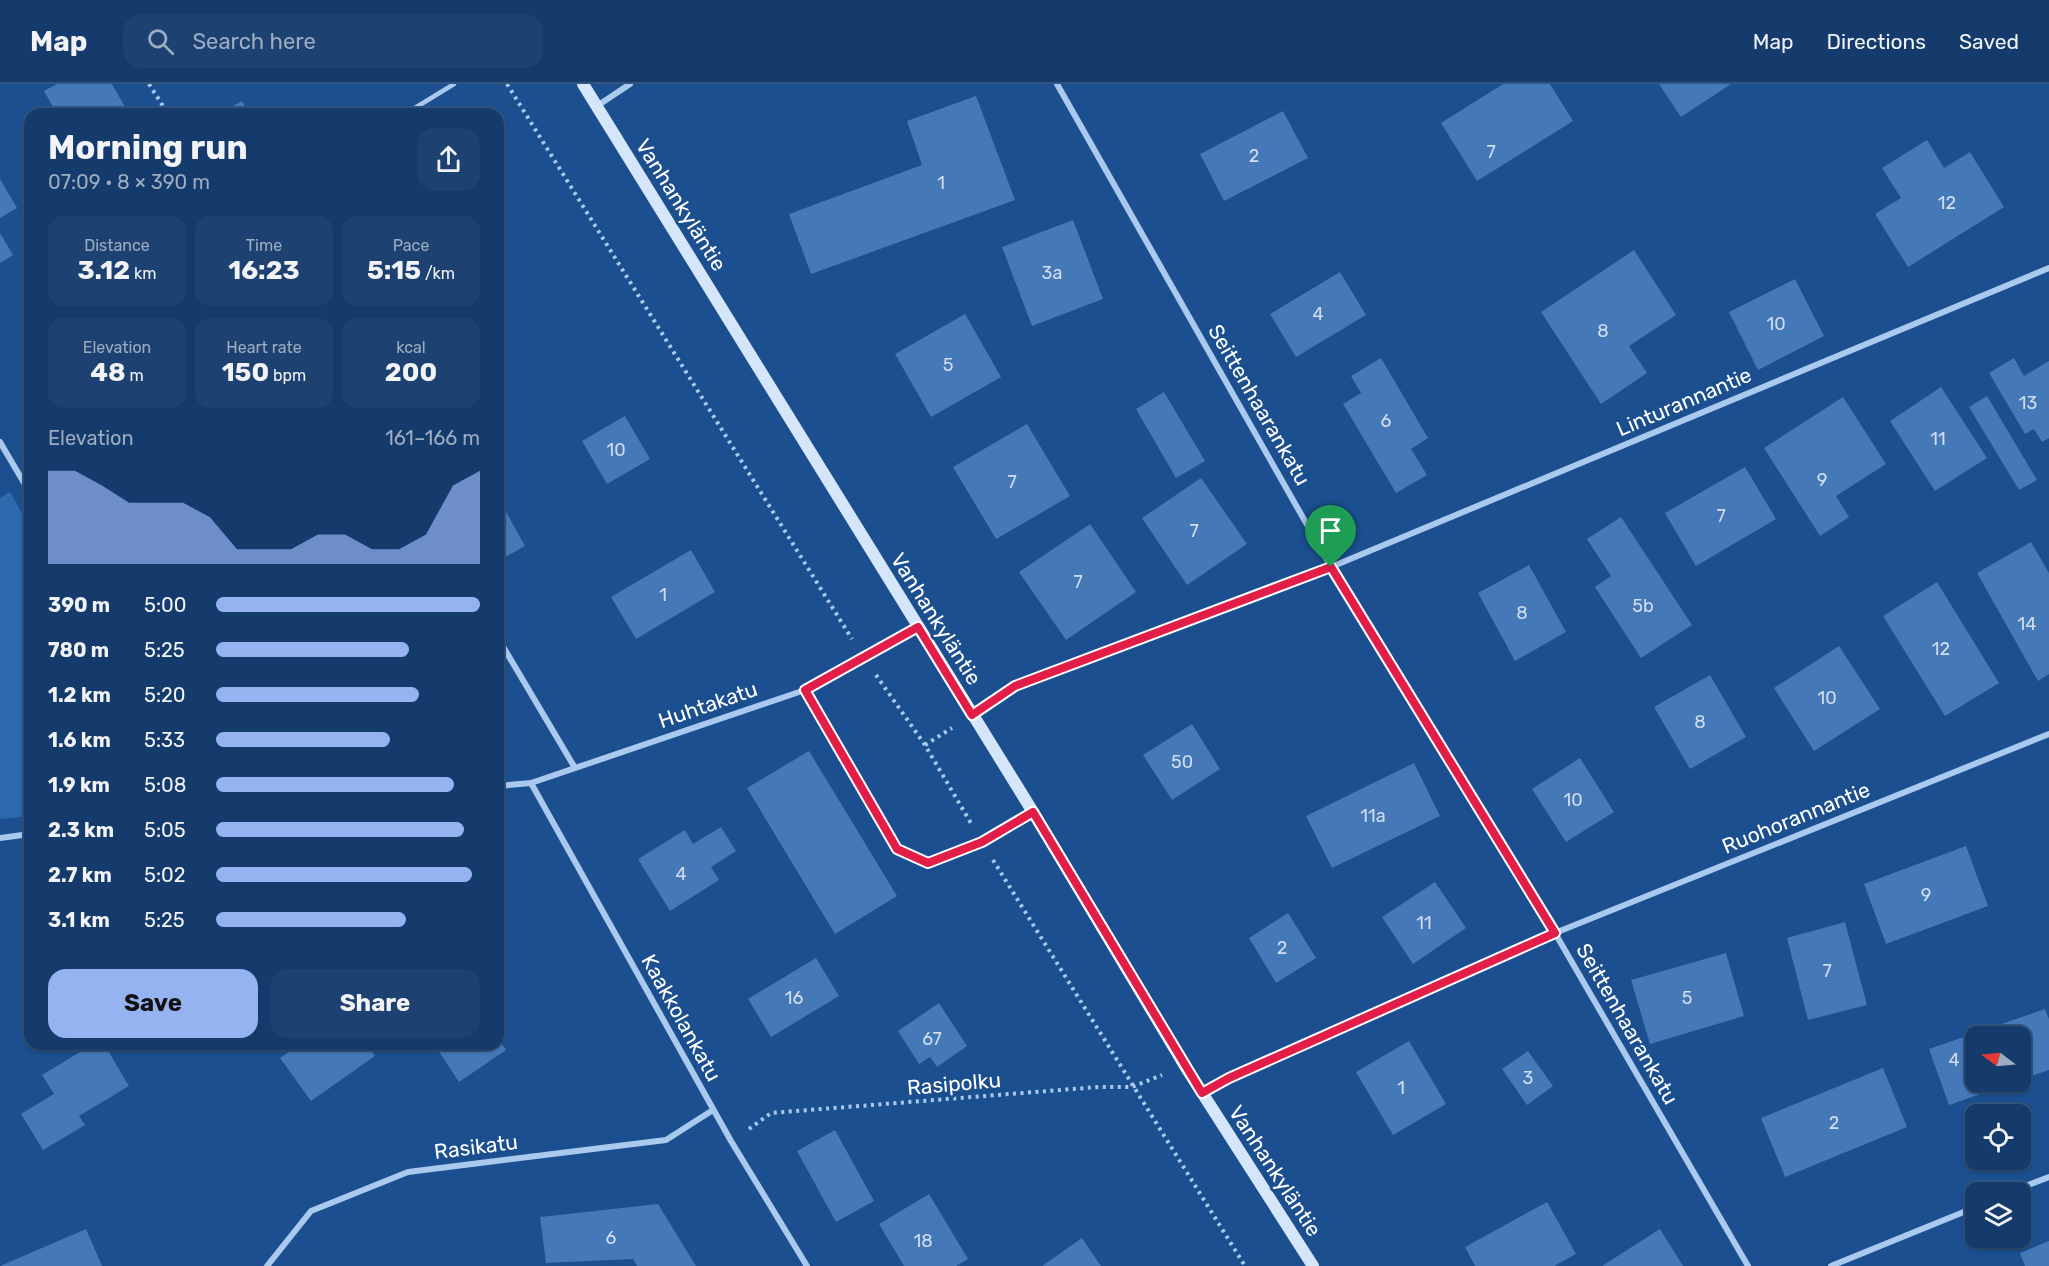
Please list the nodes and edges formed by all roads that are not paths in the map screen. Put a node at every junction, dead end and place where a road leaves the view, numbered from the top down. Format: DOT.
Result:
graph roads {
  1 [pos="454,84"];
  2 [pos="583,84"];
  3 [pos="630,84"];
  4 [pos="1058,84"];
  5 [pos="597,106"];
  6 [pos="415,108"];
  7 [pos="2049,268"];
  8 [pos="0,442"];
  9 [pos="24,483"];
  10 [pos="1331,567"];
  11 [pos="918,627"];
  12 [pos="504,648"];
  13 [pos="805,690"];
  14 [pos="2049,734"];
  15 [pos="575,768"];
  16 [pos="531,783"];
  17 [pos="504,785"];
  18 [pos="1033,812"];
  19 [pos="24,835"];
  20 [pos="0,838"];
  21 [pos="1555,933"];
  22 [pos="713,1110"];
  23 [pos="2049,1177"];
  24 [pos="2031,1184"];
  25 [pos="1965,1211"];
  26 [pos="267,1266"];
  27 [pos="807,1266"];
  28 [pos="1313,1266"];
  29 [pos="1748,1266"];
  30 [pos="1831,1266"];
  1 -- 6 [label="lane"];
  2 -- 5 [label="street, Vanhankyläntie"];
  3 -- 5 [label="street"];
  4 -- 10 [label="street, Seittenhaarankatu"];
  5 -- 11 [label="street, Vanhankyläntie"];
  7 -- 10 [label="street, Linturannantie"];
  8 -- 9 [label="street"];
  10 -- 21 [label="street, Seittenhaarankatu"];
  11 -- 13 [label="street, Huhtakatu"];
  11 -- 18 [label="street, Vanhankyläntie"];
  12 -- 15 [label="street"];
  13 -- 15 [label="street, Huhtakatu"];
  13 -- 18 [label="lane"];
  14 -- 21 [label="street, Ruohorannantie"];
  15 -- 16 [label="street, Huhtakatu"];
  16 -- 17 [label="street, Huhtakatu"];
  16 -- 22 [label="street, Kaakkolankatu"];
  18 -- 28 [label="street, Vanhankyläntie"];
  19 -- 20 [label="street"];
  21 -- 29 [label="street, Seittenhaarankatu"];
  22 -- 26 [label="street, Rasikatu"];
  22 -- 27 [label="street, Kaakkolankatu"];
  23 -- 24 [label="street"];
  25 -- 30 [label="street"];
}
